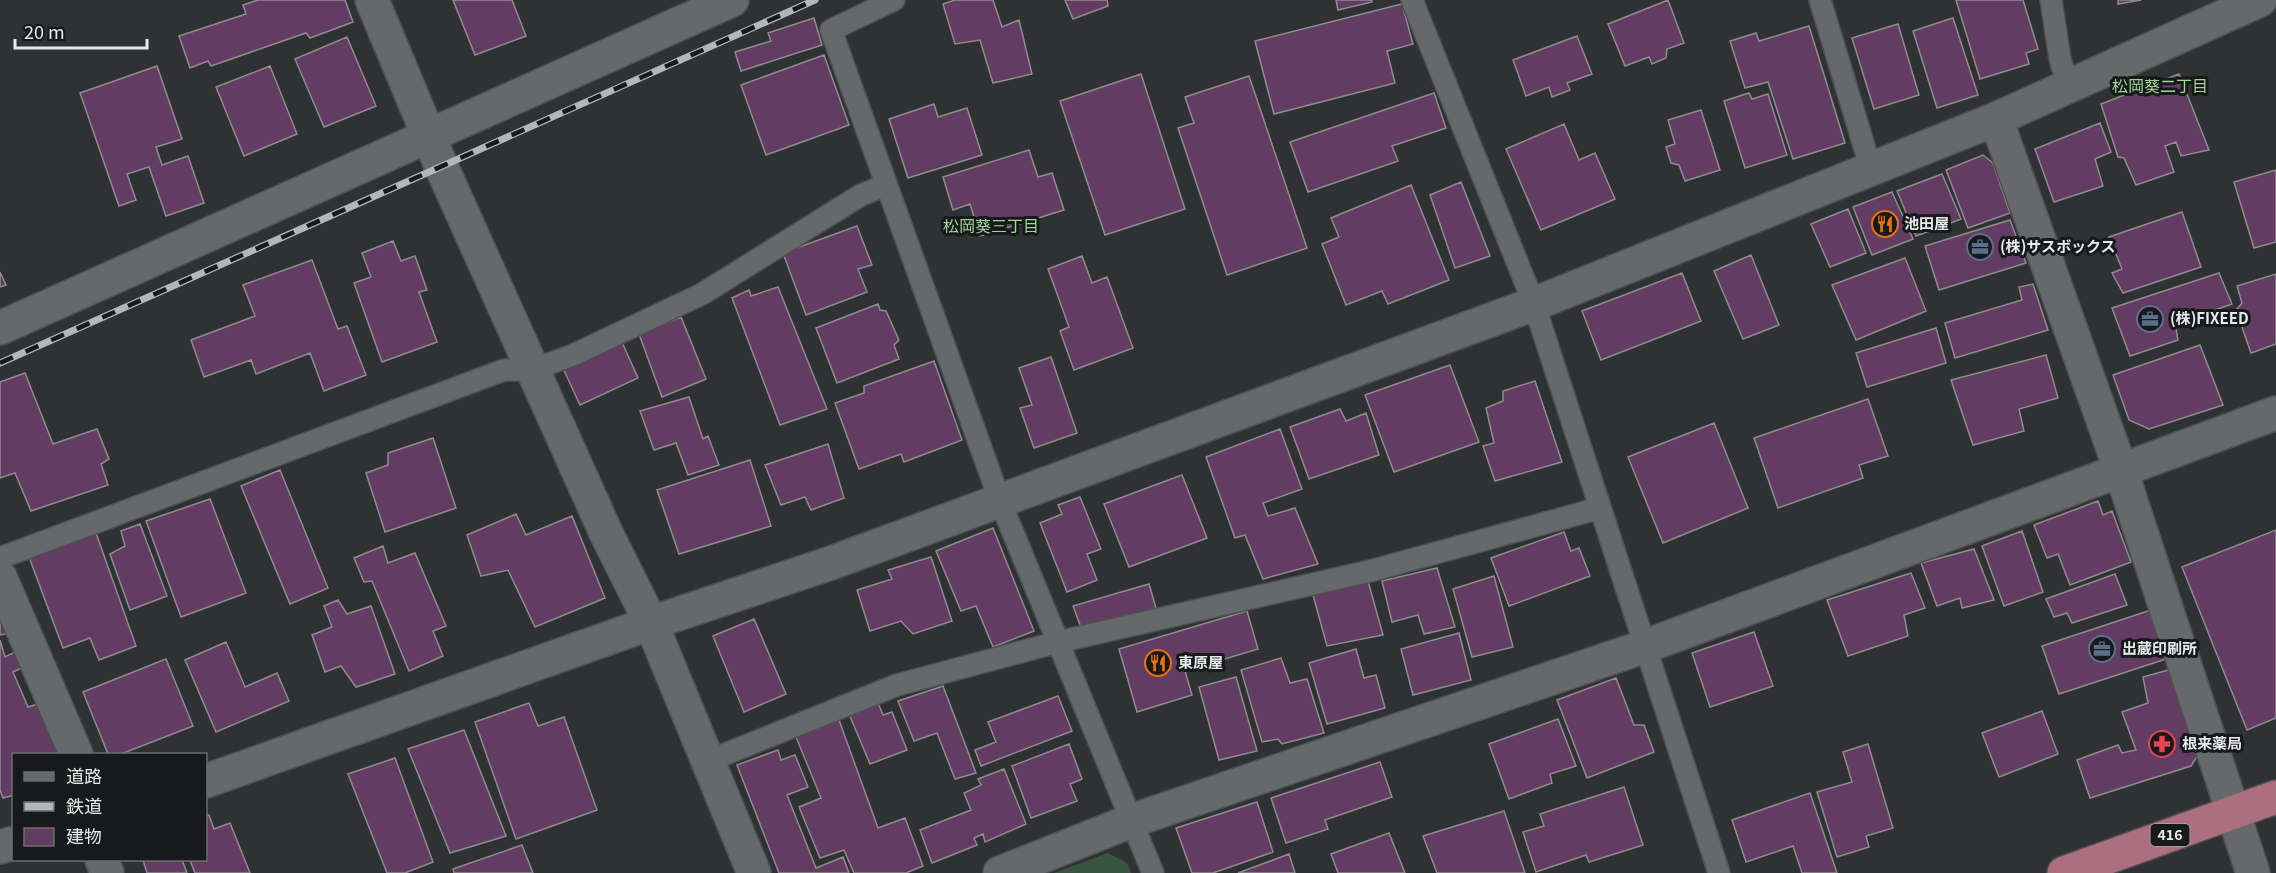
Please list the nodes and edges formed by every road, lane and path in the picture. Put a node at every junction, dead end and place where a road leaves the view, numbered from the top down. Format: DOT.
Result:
graph roads {
  1 [pos="372,0"];
  2 [pos="732,0"];
  3 [pos="894,0"];
  4 [pos="1412,0"];
  5 [pos="1820,0"];
  6 [pos="2051,0"];
  7 [pos="2259,0"];
  8 [pos="694,8"];
  9 [pos="2068,86"];
  10 [pos="1996,119"];
  11 [pos="429,136"];
  12 [pos="1871,169"];
  13 [pos="886,185"];
  14 [pos="1534,304"];
  15 [pos="0,328"];
  16 [pos="532,369"];
  17 [pos="2276,413"];
  18 [pos="2121,471"];
  19 [pos="1000,501"];
  20 [pos="1600,508"];
  21 [pos="0,558"];
  22 [pos="0,577"];
  23 [pos="651,623"];
  24 [pos="1058,642"];
  25 [pos="1646,646"];
  26 [pos="75,753"];
  27 [pos="708,761"];
  28 [pos="207,781"];
  29 [pos="2276,797"];
  30 [pos="2234,812"];
  31 [pos="1131,821"];
  32 [pos="754,873"];
  33 [pos="1000,873"];
  34 [pos="1153,873"];
  35 [pos="1719,873"];
  36 [pos="2064,873"];
  37 [pos="2253,873"];
  1 -- 11 [label="street"];
  2 -- 8 [label="street"];
  3 -- 13 [label="lane"];
  4 -- 14 [label="lane"];
  5 -- 12 [label="lane"];
  6 -- 9 [label="lane"];
  7 -- 9 [label="street"];
  8 -- 11 [label="street"];
  9 -- 10 [label="street"];
  10 -- 12 [label="street"];
  10 -- 18 [label="street"];
  11 -- 15 [label="street"];
  11 -- 16 [label="street"];
  12 -- 14 [label="street"];
  13 -- 16 [label="lane"];
  13 -- 19 [label="lane"];
  14 -- 19 [label="street"];
  14 -- 20 [label="lane"];
  16 -- 21 [label="lane"];
  16 -- 23 [label="street"];
  17 -- 18 [label="street"];
  18 -- 25 [label="street"];
  18 -- 30 [label="street"];
  19 -- 23 [label="street"];
  19 -- 24 [label="lane"];
  20 -- 24 [label="lane"];
  20 -- 25 [label="lane"];
  22 -- 26 [label="street"];
  23 -- 27 [label="street"];
  23 -- 28 [label="street"];
  24 -- 27 [label="lane"];
  24 -- 31 [label="lane"];
  25 -- 31 [label="street"];
  25 -- 35 [label="lane"];
  27 -- 32 [label="street"];
  29 -- 30 [label="highway, 416"];
  30 -- 36 [label="highway, 416"];
  30 -- 37 [label="street"];
  31 -- 33 [label="street"];
  31 -- 34 [label="lane"];
}
